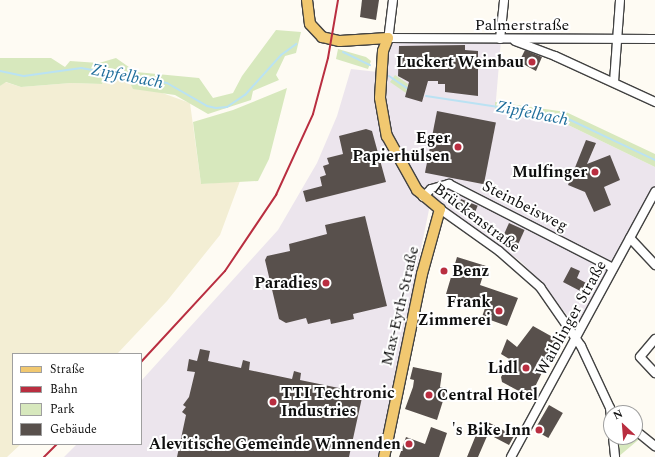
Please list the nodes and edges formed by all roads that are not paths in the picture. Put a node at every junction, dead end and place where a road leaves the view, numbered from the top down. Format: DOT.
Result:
graph roads {
  1 [pos="307,0"];
  2 [pos="393,0"];
  3 [pos="504,0"];
  4 [pos="620,0"];
  5 [pos="388,38"];
  6 [pos="500,38"];
  7 [pos="618,39"];
  8 [pos="655,39"];
  9 [pos="614,82"];
  10 [pos="655,102"];
  11 [pos="655,192"];
  12 [pos="423,197"];
  13 [pos="440,210"];
  14 [pos="630,238"];
  15 [pos="655,265"];
  16 [pos="614,268"];
  17 [pos="576,338"];
  18 [pos="655,340"];
  19 [pos="655,373"];
  20 [pos="610,405"];
  21 [pos="643,436"];
  22 [pos="614,445"];
  23 [pos="655,446"];
  24 [pos="384,457"];
  25 [pos="511,457"];
  26 [pos="615,457"];
  1 -- 5 [label="main road"];
  2 -- 5 [label="street"];
  3 -- 6 [label="street"];
  4 -- 7 [label="street"];
  5 -- 6 [label="street, Palmerstraße"];
  5 -- 12 [label="main road, Brückenstraße"];
  6 -- 7 [label="street, Palmerstraße"];
  6 -- 9 [label="street"];
  7 -- 8 [label="street, Palmerstraße"];
  7 -- 9 [label="street"];
  9 -- 10 [label="street"];
  11 -- 14 [label="street, Waiblinger Straße"];
  12 -- 13 [label="main road, Brückenstraße"];
  12 -- 16 [label="street, Steinbeisweg"];
  13 -- 17 [label="street, Brückenstraße"];
  13 -- 24 [label="main road, Max-Eyth-Straße"];
  14 -- 15 [label="street"];
  14 -- 16 [label="street, Waiblinger Straße"];
  16 -- 17 [label="street, Waiblinger Straße"];
  17 -- 20 [label="street, Brückenstraße"];
  17 -- 25 [label="street, Waiblinger Straße"];
  18 -- 19 [label="street"];
  21 -- 23 [label="street"];
  22 -- 26 [label="street"];
}
